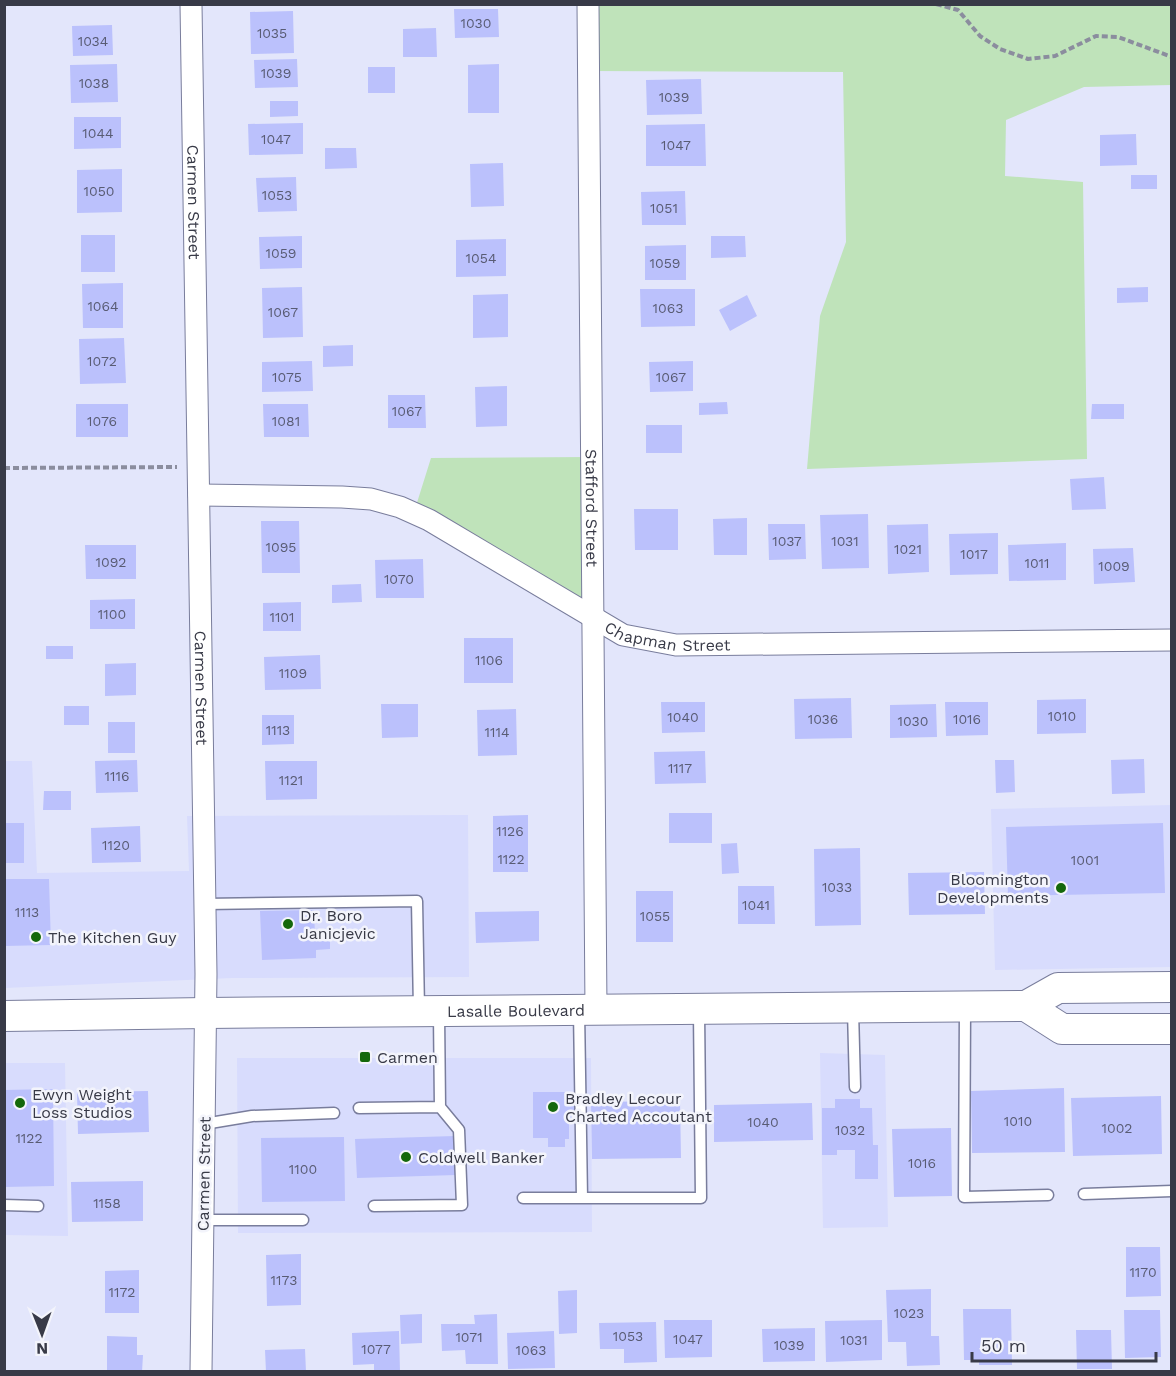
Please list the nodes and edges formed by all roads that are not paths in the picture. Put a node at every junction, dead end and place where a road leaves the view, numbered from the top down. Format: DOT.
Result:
graph roads {
  1 [pos="191,4"];
  2 [pos="588,4"];
  3 [pos="199,495"];
  4 [pos="594,619"];
  5 [pos="1172,640"];
  6 [pos="205,904"];
  7 [pos="1172,987"];
  8 [pos="964,1006"];
  9 [pos="1026,1006"];
  10 [pos="853,1007"];
  11 [pos="699,1008"];
  12 [pos="429,1011"];
  13 [pos="587,1011"];
  14 [pos="206,1012"];
  15 [pos="4,1016"];
  16 [pos="1172,1029"];
  17 [pos="855,1088"];
  18 [pos="440,1107"];
  19 [pos="359,1108"];
  20 [pos="334,1113"];
  21 [pos="204,1124"];
  22 [pos="1172,1191"];
  23 [pos="1084,1194"];
  24 [pos="1048,1195"];
  25 [pos="523,1198"];
  26 [pos="582,1198"];
  27 [pos="4,1205"];
  28 [pos="38,1206"];
  29 [pos="374,1206"];
  30 [pos="203,1220"];
  31 [pos="303,1220"];
  32 [pos="201,1371"];
  1 -- 3 [label="street, Carmen Street"];
  2 -- 4 [label="street, Stafford Street"];
  3 -- 4 [label="street, Chapman Street"];
  3 -- 6 [label="street, Carmen Street"];
  4 -- 5 [label="street, Chapman Street"];
  4 -- 13 [label="street, Stafford Street"];
  6 -- 12 [label="lane"];
  6 -- 14 [label="street, Carmen Street"];
  7 -- 9 [label="main road, Lasalle Boulevard"];
  8 -- 9 [label="main road, Lasalle Boulevard"];
  8 -- 10 [label="main road, Lasalle Boulevard"];
  8 -- 24 [label="lane"];
  9 -- 16 [label="main road"];
  10 -- 11 [label="main road, Lasalle Boulevard"];
  10 -- 17 [label="lane"];
  11 -- 13 [label="main road, Lasalle Boulevard"];
  11 -- 26 [label="lane"];
  12 -- 13 [label="main road, Lasalle Boulevard"];
  12 -- 14 [label="main road, Lasalle Boulevard"];
  12 -- 18 [label="lane"];
  13 -- 26 [label="lane"];
  14 -- 15 [label="main road, Lasalle Boulevard"];
  14 -- 21 [label="street, Carmen Street"];
  18 -- 19 [label="lane"];
  18 -- 29 [label="lane"];
  20 -- 21 [label="lane"];
  21 -- 30 [label="street, Carmen Street"];
  22 -- 23 [label="lane"];
  25 -- 26 [label="lane"];
  27 -- 28 [label="lane"];
  30 -- 31 [label="lane"];
  30 -- 32 [label="street, Carmen Street"];
}
